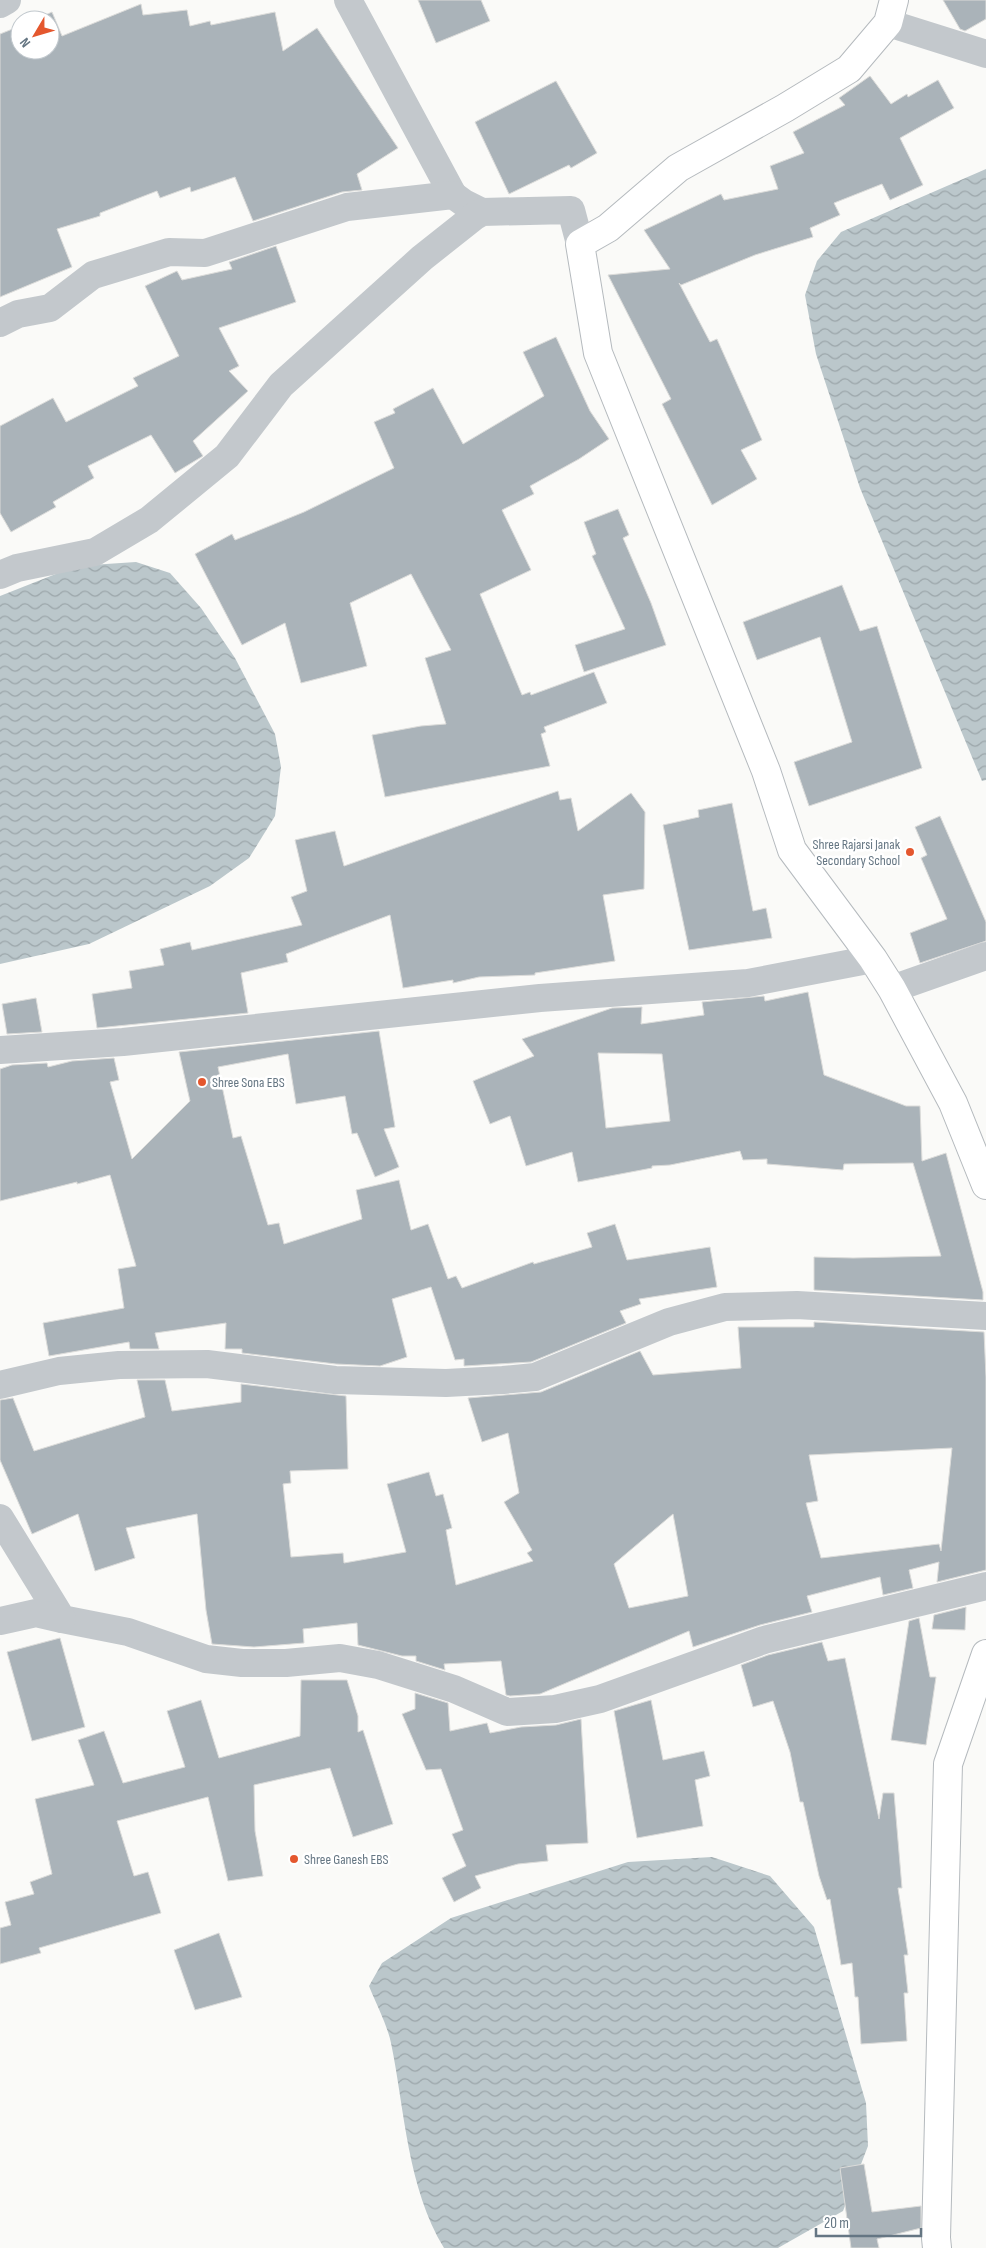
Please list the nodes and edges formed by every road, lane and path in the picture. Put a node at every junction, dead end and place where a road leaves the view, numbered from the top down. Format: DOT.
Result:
graph roads {
  1 [pos="7,0"];
  2 [pos="348,0"];
  3 [pos="0,4"];
  4 [pos="891,11"];
  5 [pos="986,54"];
  6 [pos="453,195"];
  7 [pos="482,212"];
  8 [pos="580,244"];
  9 [pos="0,322"];
  10 [pos="0,575"];
  11 [pos="986,956"];
  12 [pos="873,959"];
  13 [pos="892,989"];
  14 [pos="0,1050"];
  15 [pos="986,1185"];
  16 [pos="986,1316"];
  17 [pos="0,1385"];
  18 [pos="0,1518"];
  19 [pos="986,1586"];
  20 [pos="62,1620"];
  21 [pos="0,1621"];
  22 [pos="986,1654"];
  23 [pos="937,2248"];
  1 -- 3 [label="street"];
  2 -- 6 [label="street"];
  4 -- 5 [label="street"];
  4 -- 8 [label="main road"];
  6 -- 7 [label="street"];
  6 -- 9 [label="street"];
  7 -- 8 [label="street"];
  7 -- 10 [label="street"];
  8 -- 12 [label="main road"];
  11 -- 13 [label="street"];
  12 -- 13 [label="main road"];
  12 -- 14 [label="street"];
  13 -- 15 [label="main road"];
  16 -- 17 [label="street"];
  18 -- 20 [label="street"];
  19 -- 20 [label="street"];
  20 -- 21 [label="street"];
  22 -- 23 [label="main road"];
}
